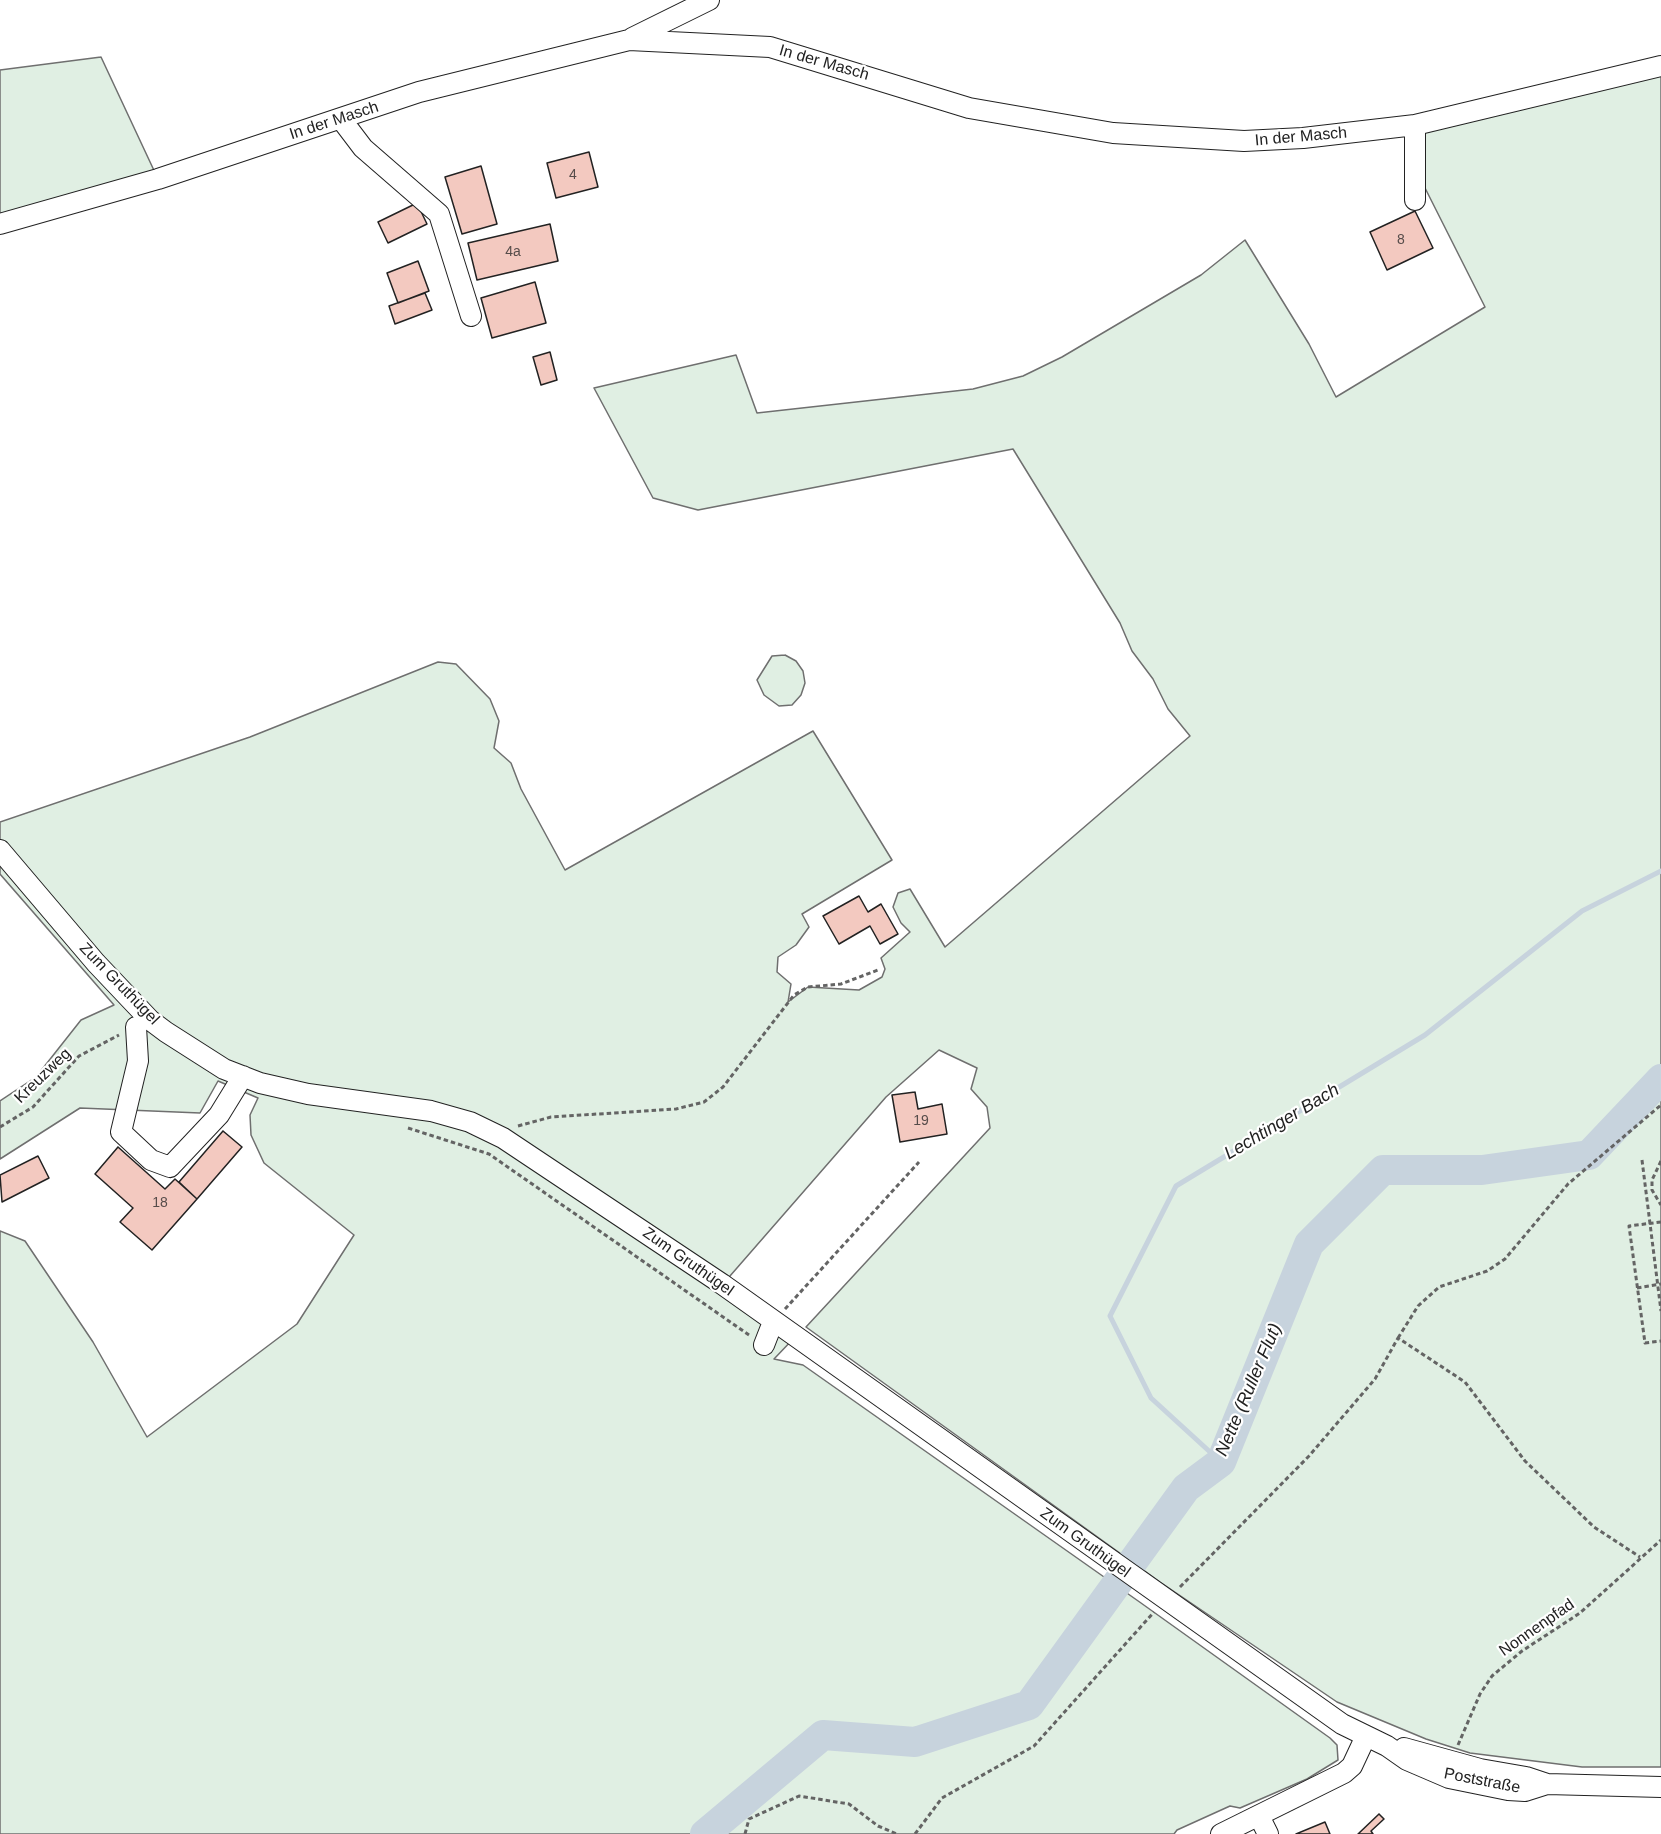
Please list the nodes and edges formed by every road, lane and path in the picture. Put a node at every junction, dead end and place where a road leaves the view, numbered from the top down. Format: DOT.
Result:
graph roads {
  1 [pos="710,0"];
  2 [pos="629,40"];
  3 [pos="1661,66"];
  4 [pos="341,118"];
  5 [pos="1415,125"];
  6 [pos="1415,200"];
  7 [pos="0,224"];
  8 [pos="471,316"];
  9 [pos="0,850"];
  10 [pos="878,970"];
  11 [pos="136,1027"];
  12 [pos="243,1076"];
  13 [pos="1661,1105"];
  14 [pos="398,1125"];
  15 [pos="0,1127"];
  16 [pos="503,1138"];
  17 [pos="1642,1160"];
  18 [pos="1661,1161"];
  19 [pos="919,1162"];
  20 [pos="1661,1205"];
  21 [pos="1661,1222"];
  22 [pos="1650,1224"];
  23 [pos="1659,1284"];
  24 [pos="1637,1288"];
  25 [pos="1661,1311"];
  26 [pos="773,1322"];
  27 [pos="1398,1338"];
  28 [pos="1661,1341"];
  29 [pos="764,1345"];
  30 [pos="1661,1540"];
  31 [pos="1640,1557"];
  32 [pos="1166,1602"];
  33 [pos="1366,1736"];
  34 [pos="1455,1755"];
  35 [pos="1661,1787"];
  36 [pos="1263,1825"];
  37 [pos="745,1834"];
  38 [pos="897,1834"];
  39 [pos="915,1834"];
  40 [pos="1221,1834"];
  1 -- 2 [label="street"];
  2 -- 4 [label="street, In der Masch"];
  2 -- 5 [label="street, In der Masch"];
  3 -- 5 [label="street, In der Masch"];
  4 -- 7 [label="street, In der Masch"];
  4 -- 8 [label="street"];
  5 -- 6 [label="street"];
  9 -- 12 [label="street, Zum Gruthügel"];
  10 -- 16 [label="path"];
  11 -- 12 [label="street"];
  11 -- 15 [label="path, Kreuzweg"];
  12 -- 16 [label="street, Zum Gruthügel"];
  13 -- 27 [label="path"];
  14 -- 29 [label="path"];
  16 -- 26 [label="street, Zum Gruthügel"];
  17 -- 22 [label="path"];
  18 -- 20 [label="path"];
  19 -- 26 [label="path"];
  21 -- 22 [label="path"];
  22 -- 23 [label="path"];
  22 -- 24 [label="path"];
  23 -- 24 [label="path"];
  23 -- 25 [label="path"];
  24 -- 28 [label="path"];
  26 -- 29 [label="street"];
  26 -- 32 [label="street, Zum Gruthügel"];
  27 -- 31 [label="path"];
  27 -- 32 [label="path"];
  30 -- 31 [label="path, Nonnenpfad"];
  31 -- 34 [label="path, Nonnenpfad"];
  32 -- 33 [label="street, Zum Gruthügel"];
  32 -- 39 [label="path"];
  33 -- 35 [label="street, Poststraße"];
  33 -- 36 [label="street"];
  36 -- 40 [label="street"];
  37 -- 38 [label="path"];
}
